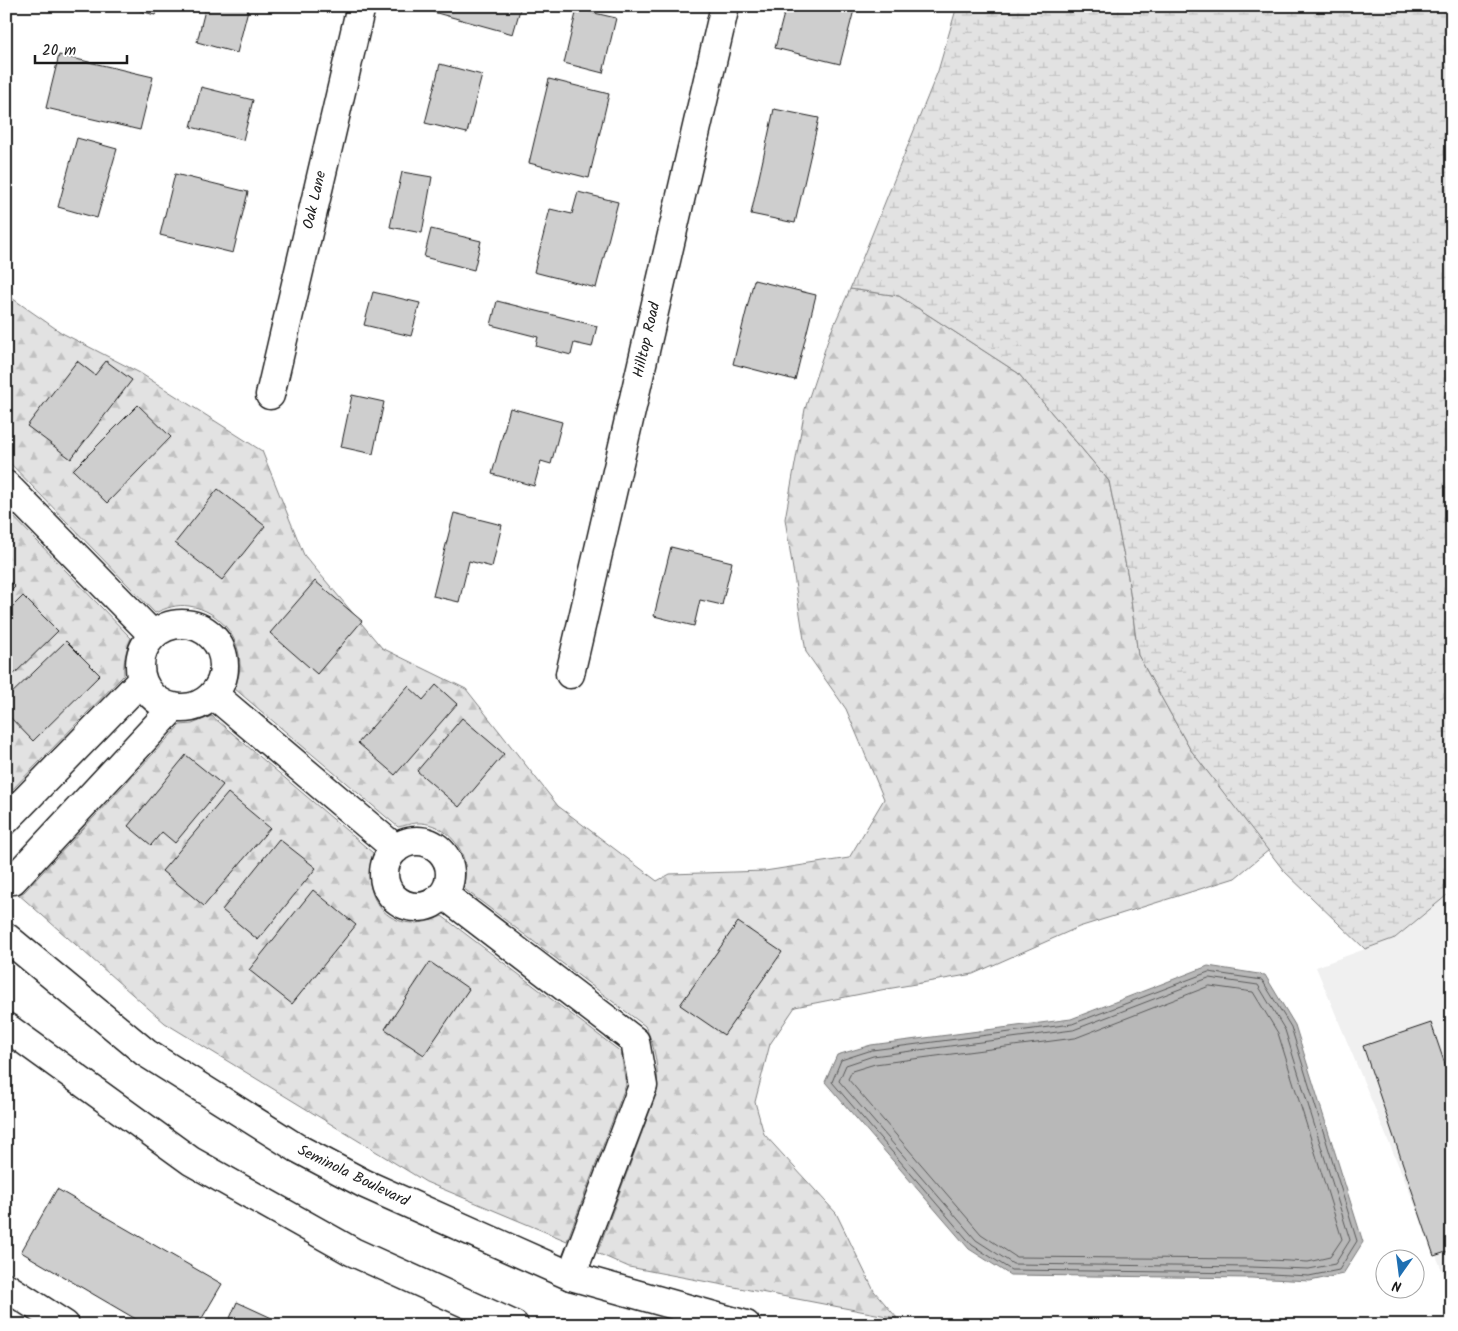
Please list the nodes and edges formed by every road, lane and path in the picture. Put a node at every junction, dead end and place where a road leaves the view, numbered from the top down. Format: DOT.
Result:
graph roads {
  1 [pos="361,6"];
  2 [pos="725,6"];
  3 [pos="270,395"];
  4 [pos="6,485"];
  5 [pos="153,636"];
  6 [pos="570,674"];
  7 [pos="142,680"];
  8 [pos="213,694"];
  9 [pos="174,707"];
  10 [pos="6,820"];
  11 [pos="396,848"];
  12 [pos="6,878"];
  13 [pos="443,894"];
  14 [pos="6,937"];
  15 [pos="6,1027"];
  16 [pos="571,1276"];
  17 [pos="6,1287"];
  18 [pos="65,1325"];
  19 [pos="514,1325"];
  20 [pos="746,1325"];
  1 -- 3 [label="street, Oak Lane"];
  2 -- 6 [label="street, Hilltop Road"];
  4 -- 5 [label="street"];
  5 -- 7 [label="street"];
  5 -- 8 [label="street"];
  7 -- 9 [label="street"];
  7 -- 10 [label="street"];
  8 -- 9 [label="street"];
  8 -- 11 [label="street"];
  9 -- 12 [label="street"];
  11 -- 13 [label="street"];
  11 -- 13 [label="street"];
  13 -- 16 [label="street"];
  14 -- 16 [label="street, Seminola Boulevard"];
  15 -- 19 [label="street"];
  16 -- 20 [label="street, Seminola Boulevard"];
  17 -- 18 [label="street"];
}
